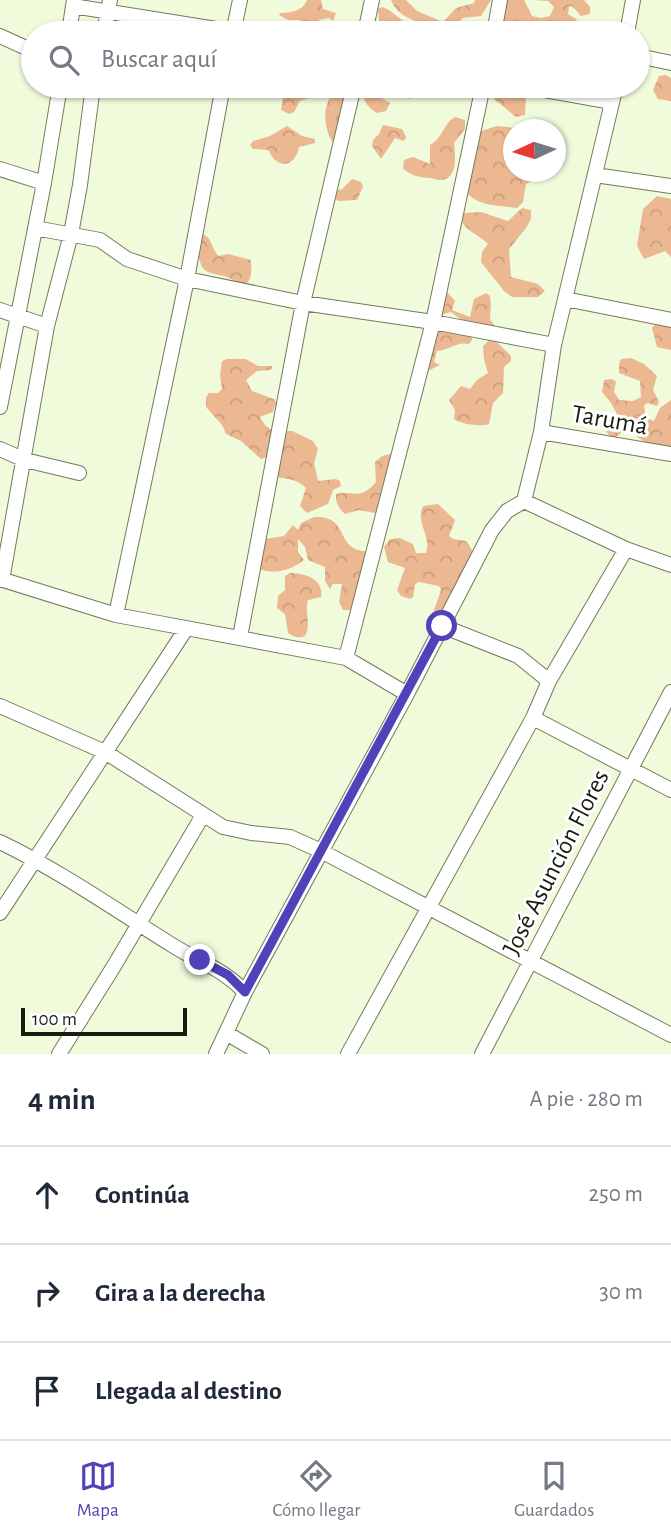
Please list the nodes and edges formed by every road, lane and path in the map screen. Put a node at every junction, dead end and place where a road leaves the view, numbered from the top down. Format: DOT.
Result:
graph roads {
  1 [pos="240,0"];
  2 [pos="372,0"];
  3 [pos="500,0"];
  4 [pos="633,0"];
  5 [pos="74,3"];
  6 [pos="109,6"];
  7 [pos="71,21"];
  8 [pos="180,21"];
  9 [pos="237,21"];
  10 [pos="368,21"];
  11 [pos="496,21"];
  12 [pos="629,21"];
  13 [pos="0,36"];
  14 [pos="21,46"];
  15 [pos="650,59"];
  16 [pos="671,63"];
  17 [pos="58,98"];
  18 [pos="90,98"];
  19 [pos="221,98"];
  20 [pos="351,98"];
  21 [pos="480,98"];
  22 [pos="590,98"];
  23 [pos="613,98"];
  24 [pos="612,102"];
  25 [pos="0,169"];
  26 [pos="595,175"];
  27 [pos="44,183"];
  28 [pos="671,186"];
  29 [pos="35,228"];
  30 [pos="71,234"];
  31 [pos="187,279"];
  32 [pos="565,299"];
  33 [pos="303,303"];
  34 [pos="0,310"];
  35 [pos="18,316"];
  36 [pos="671,320"];
  37 [pos="433,322"];
  38 [pos="47,326"];
  39 [pos="554,345"];
  40 [pos="0,407"];
  41 [pos="541,432"];
  42 [pos="0,449"];
  43 [pos="671,454"];
  44 [pos="25,460"];
  45 [pos="79,473"];
  46 [pos="524,501"];
  47 [pos="626,549"];
  48 [pos="671,565"];
  49 [pos="1,579"];
  50 [pos="116,615"];
  51 [pos="442,626"];
  52 [pos="186,629"];
  53 [pos="240,637"];
  54 [pos="346,658"];
  55 [pos="549,681"];
  56 [pos="671,692"];
  57 [pos="407,694"];
  58 [pos="0,706"];
  59 [pos="533,718"];
  60 [pos="105,752"];
  61 [pos="630,769"];
  62 [pos="671,790"];
  63 [pos="203,815"];
  64 [pos="0,842"];
  65 [pos="321,850"];
  66 [pos="36,859"];
  67 [pos="428,907"];
  68 [pos="0,913"];
  69 [pos="138,925"];
  70 [pos="531,962"];
  71 [pos="245,992"];
  72 [pos="226,1033"];
  73 [pos="671,1035"];
  74 [pos="59,1054"];
  75 [pos="215,1054"];
  76 [pos="262,1054"];
  77 [pos="348,1054"];
  78 [pos="482,1054"];
  1 -- 9 [label="street"];
  2 -- 10 [label="street"];
  3 -- 11 [label="street"];
  4 -- 12 [label="street"];
  5 -- 6 [label="street"];
  5 -- 7 [label="street"];
  6 -- 8 [label="street"];
  13 -- 14 [label="street"];
  15 -- 16 [label="street"];
  17 -- 27 [label="street"];
  18 -- 30 [label="street"];
  19 -- 31 [label="street"];
  20 -- 33 [label="street"];
  21 -- 37 [label="street"];
  22 -- 24 [label="street"];
  23 -- 24 [label="street"];
  24 -- 26 [label="street"];
  25 -- 27 [label="street"];
  26 -- 28 [label="street"];
  26 -- 32 [label="street"];
  27 -- 29 [label="street"];
  29 -- 30 [label="street"];
  29 -- 35 [label="street"];
  30 -- 31 [label="street"];
  30 -- 38 [label="street"];
  31 -- 33 [label="street"];
  31 -- 50 [label="street"];
  32 -- 36 [label="street"];
  32 -- 39 [label="street"];
  33 -- 37 [label="street"];
  33 -- 53 [label="street"];
  34 -- 35 [label="street"];
  35 -- 38 [label="street"];
  35 -- 40 [label="street"];
  37 -- 39 [label="street"];
  37 -- 54 [label="street"];
  38 -- 44 [label="street"];
  39 -- 41 [label="street"];
  41 -- 43 [label="street, Tarumá"];
  41 -- 46 [label="street"];
  42 -- 44 [label="street"];
  44 -- 45 [label="street"];
  44 -- 49 [label="street"];
  46 -- 47 [label="street"];
  46 -- 51 [label="street"];
  47 -- 48 [label="street"];
  47 -- 55 [label="street"];
  49 -- 50 [label="street"];
  50 -- 52 [label="street"];
  51 -- 55 [label="street"];
  51 -- 57 [label="street"];
  52 -- 53 [label="street"];
  52 -- 60 [label="street"];
  53 -- 54 [label="street"];
  54 -- 57 [label="street"];
  55 -- 59 [label="street"];
  56 -- 61 [label="street, José Asunción Flores"];
  57 -- 65 [label="street"];
  58 -- 60 [label="street"];
  59 -- 61 [label="street"];
  59 -- 67 [label="street"];
  60 -- 63 [label="street"];
  60 -- 66 [label="street"];
  61 -- 62 [label="street"];
  61 -- 70 [label="street, José Asunción Flores"];
  63 -- 65 [label="street"];
  63 -- 69 [label="street"];
  64 -- 66 [label="street"];
  65 -- 67 [label="street"];
  65 -- 71 [label="street"];
  66 -- 68 [label="street"];
  66 -- 69 [label="street"];
  67 -- 70 [label="street"];
  67 -- 77 [label="street"];
  69 -- 71 [label="street"];
  69 -- 74 [label="street"];
  70 -- 73 [label="street"];
  70 -- 78 [label="street, José Asunción Flores"];
  71 -- 72 [label="street"];
  72 -- 75 [label="street"];
  72 -- 76 [label="street"];
}
